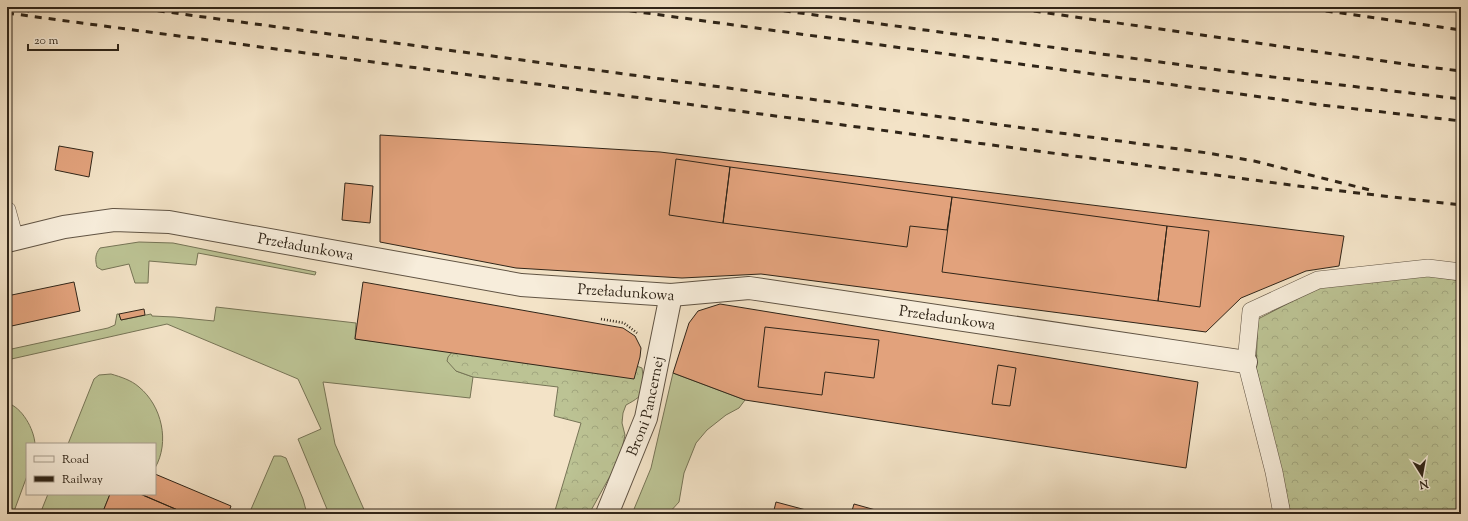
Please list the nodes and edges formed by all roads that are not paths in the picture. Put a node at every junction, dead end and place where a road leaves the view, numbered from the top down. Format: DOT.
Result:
graph roads {
  1 [pos="7,210"];
  2 [pos="11,240"];
  3 [pos="1461,272"];
  4 [pos="671,295"];
  5 [pos="1246,362"];
  6 [pos="607,514"];
  7 [pos="1282,514"];
  1 -- 2 [label="lane"];
  2 -- 4 [label="street, Przeładunkowa"];
  3 -- 5 [label="lane"];
  4 -- 5 [label="street, Przeładunkowa"];
  4 -- 6 [label="street, Broni Pancernej"];
  5 -- 7 [label="lane"];
}
